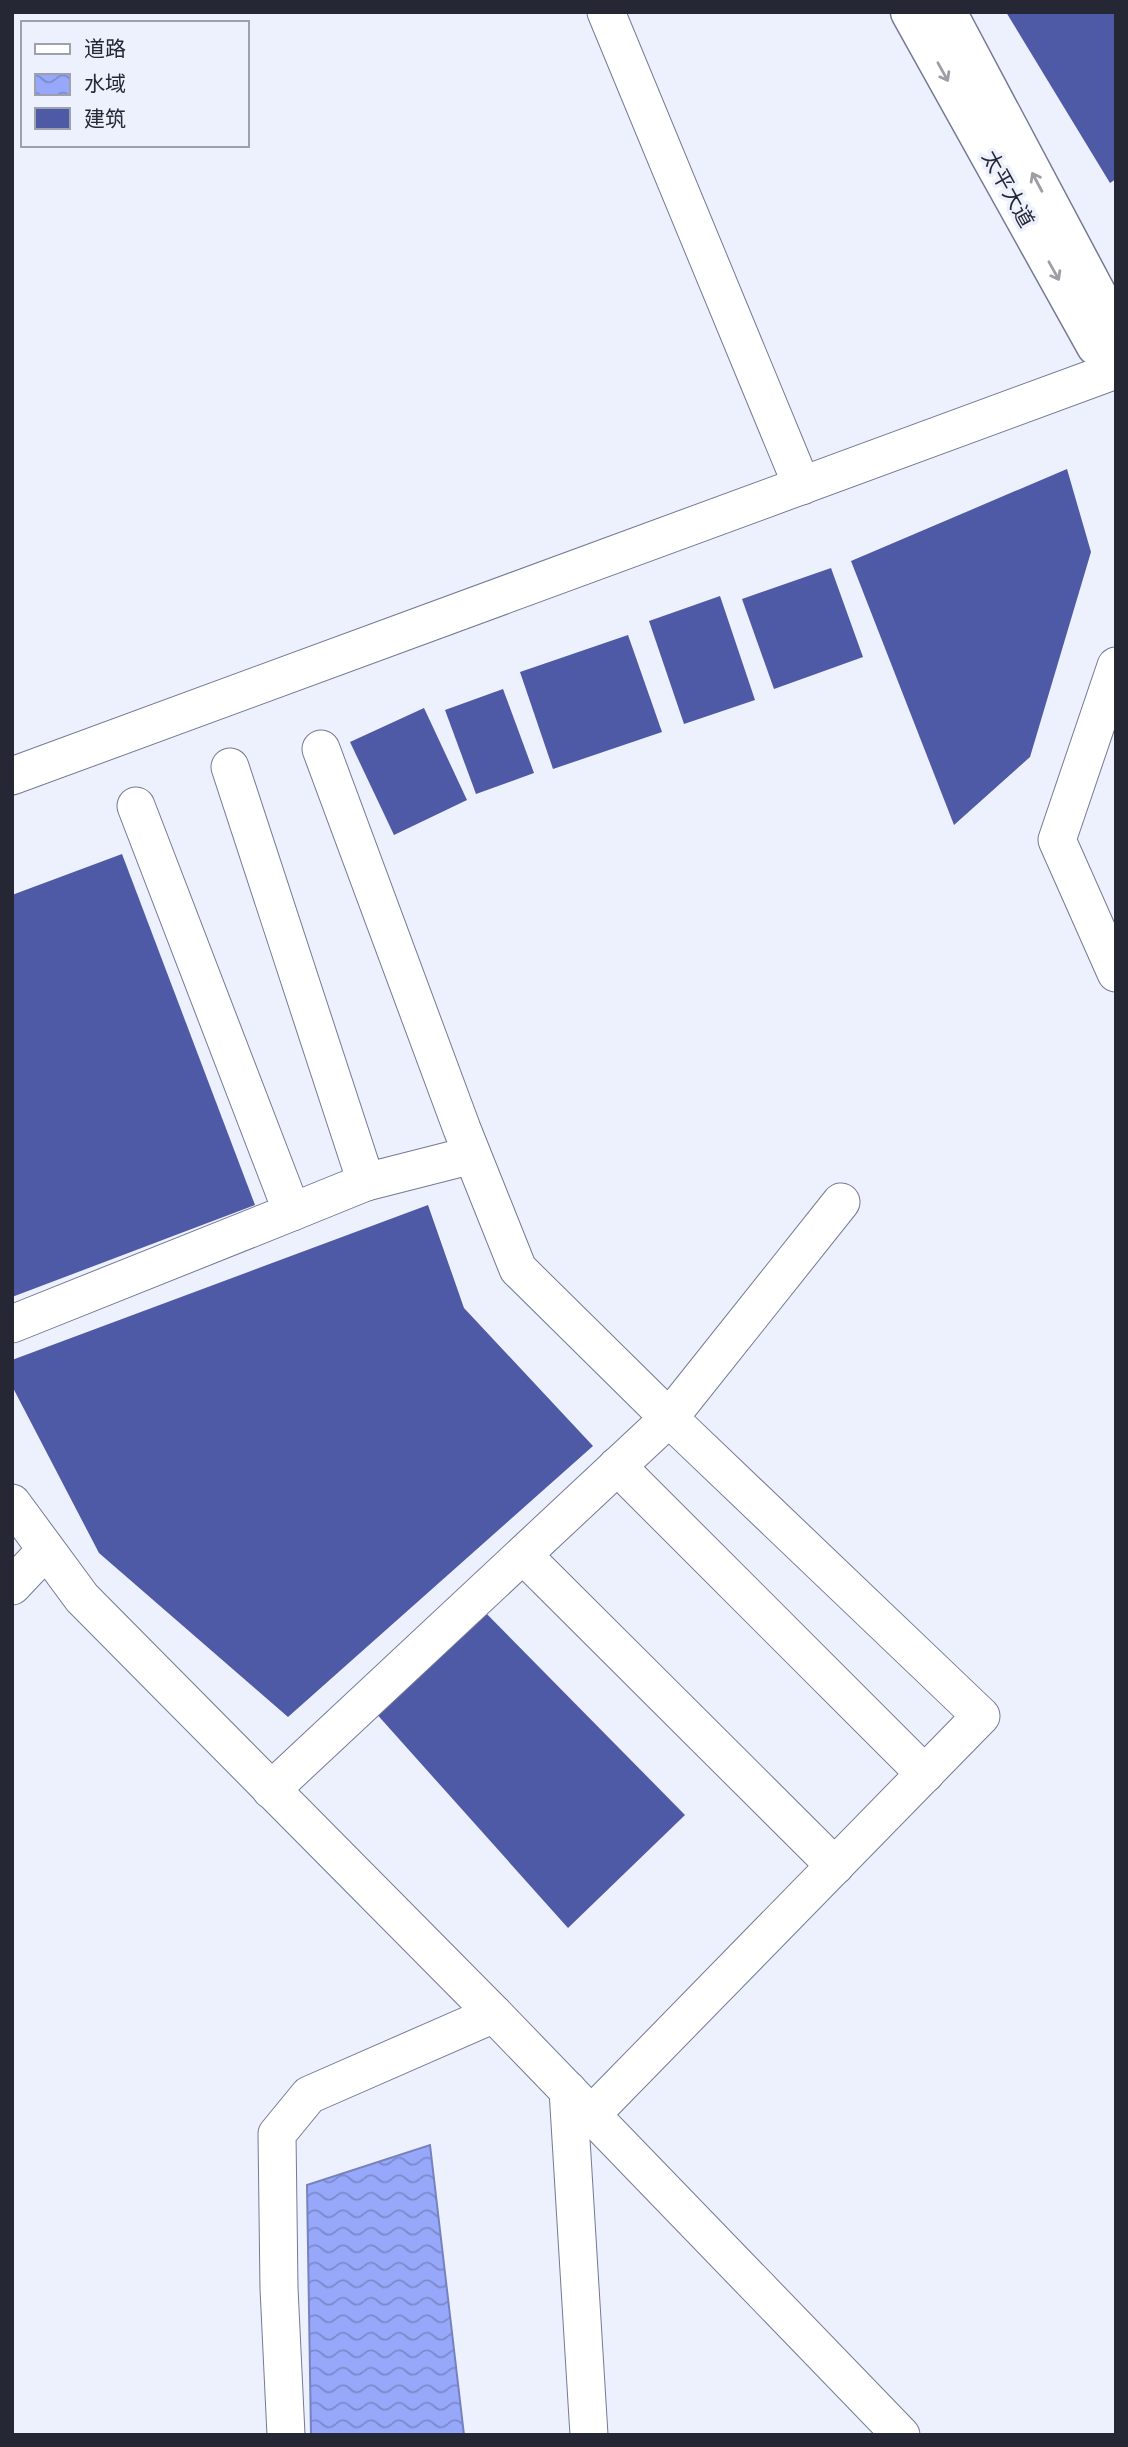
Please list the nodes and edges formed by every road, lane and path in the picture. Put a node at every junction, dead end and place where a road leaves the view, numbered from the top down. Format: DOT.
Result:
graph roads {
  1 [pos="606,12"];
  2 [pos="910,12"];
  3 [pos="947,12"];
  4 [pos="1116,329"];
  5 [pos="1116,355"];
  6 [pos="1116,370"];
  7 [pos="802,486"];
  8 [pos="1116,666"];
  9 [pos="321,749"];
  10 [pos="230,767"];
  11 [pos="12,776"];
  12 [pos="136,806"];
  13 [pos="1116,973"];
  14 [pos="472,1155"];
  15 [pos="366,1182"];
  16 [pos="841,1202"];
  17 [pos="292,1212"];
  18 [pos="12,1324"];
  19 [pos="669,1418"];
  20 [pos="617,1466"];
  21 [pos="12,1503"];
  22 [pos="46,1550"];
  23 [pos="523,1555"];
  24 [pos="12,1586"];
  25 [pos="925,1774"];
  26 [pos="271,1790"];
  27 [pos="835,1866"];
  28 [pos="494,2014"];
  29 [pos="580,2103"];
  30 [pos="286,2435"];
  31 [pos="589,2435"];
  32 [pos="901,2435"];
  1 -- 7 [label="street"];
  2 -- 5 [label="street, 太平大道, one-way"];
  4 -- 3 [label="street, 太平大道, one-way"];
  6 -- 7 [label="street"];
  7 -- 11 [label="street"];
  8 -- 13 [label="street"];
  9 -- 14 [label="street"];
  10 -- 15 [label="street"];
  12 -- 17 [label="street"];
  14 -- 15 [label="street"];
  14 -- 19 [label="street"];
  15 -- 17 [label="street"];
  16 -- 19 [label="street"];
  17 -- 18 [label="street"];
  19 -- 20 [label="street"];
  19 -- 25 [label="street"];
  20 -- 23 [label="street"];
  20 -- 25 [label="street"];
  21 -- 22 [label="street"];
  22 -- 24 [label="street"];
  22 -- 26 [label="street"];
  23 -- 26 [label="street"];
  23 -- 27 [label="street"];
  25 -- 27 [label="street"];
  26 -- 28 [label="street"];
  27 -- 29 [label="street"];
  28 -- 29 [label="street"];
  28 -- 30 [label="street"];
  29 -- 31 [label="street"];
  29 -- 32 [label="street"];
}
